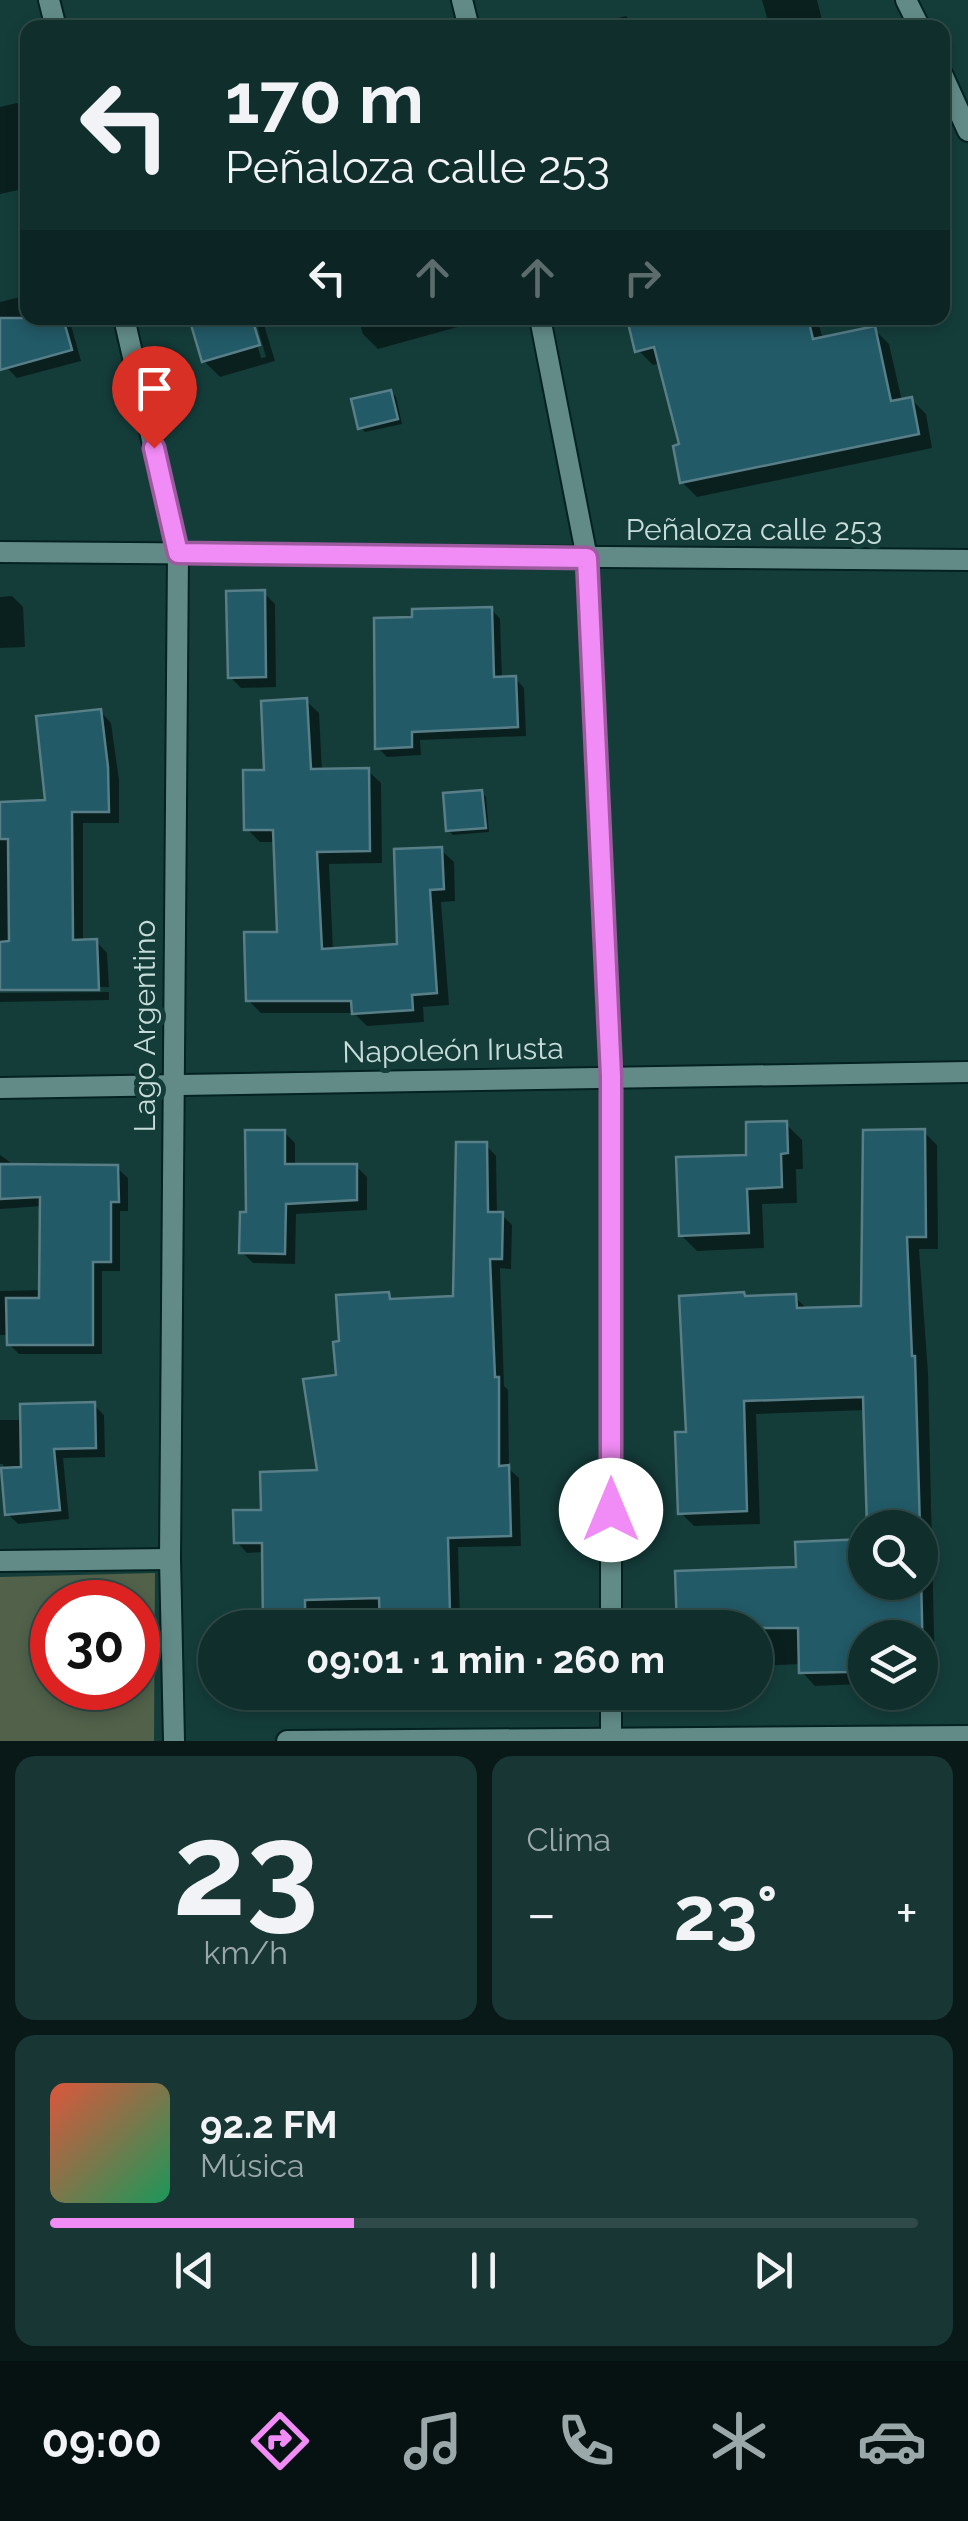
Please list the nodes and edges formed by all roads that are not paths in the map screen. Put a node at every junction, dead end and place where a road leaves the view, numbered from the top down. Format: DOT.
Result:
graph roads {
  1 [pos="950,92"];
  2 [pos="968,131"];
  3 [pos="126,325"];
  4 [pos="541,325"];
  5 [pos="0,552"];
  6 [pos="178,553"];
  7 [pos="587,558"];
  8 [pos="968,560"];
  9 [pos="968,1072"];
  10 [pos="611,1076"];
  11 [pos="173,1085"];
  12 [pos="0,1088"];
  13 [pos="170,1558"];
  14 [pos="0,1561"];
  15 [pos="611,1610"];
  16 [pos="611,1710"];
  17 [pos="968,1736"];
  18 [pos="611,1740"];
  19 [pos="174,1741"];
  20 [pos="287,1741"];
  1 -- 2 [label="street"];
  3 -- 6 [label="street, Lago Argentino"];
  4 -- 7 [label="street"];
  5 -- 6 [label="street, Peñaloza calle 253"];
  6 -- 7 [label="street, Peñaloza calle 253"];
  6 -- 11 [label="street, Lago Argentino"];
  7 -- 8 [label="street, Peñaloza calle 253"];
  7 -- 10 [label="street"];
  9 -- 10 [label="street, Napoleón Irusta"];
  10 -- 11 [label="street, Napoleón Irusta"];
  10 -- 15 [label="street"];
  11 -- 12 [label="street, Napoleón Irusta"];
  11 -- 13 [label="street, Lago Argentino"];
  13 -- 14 [label="street"];
  13 -- 19 [label="street, Lago Argentino"];
  16 -- 18 [label="street"];
  17 -- 18 [label="street"];
  18 -- 20 [label="street"];
}
